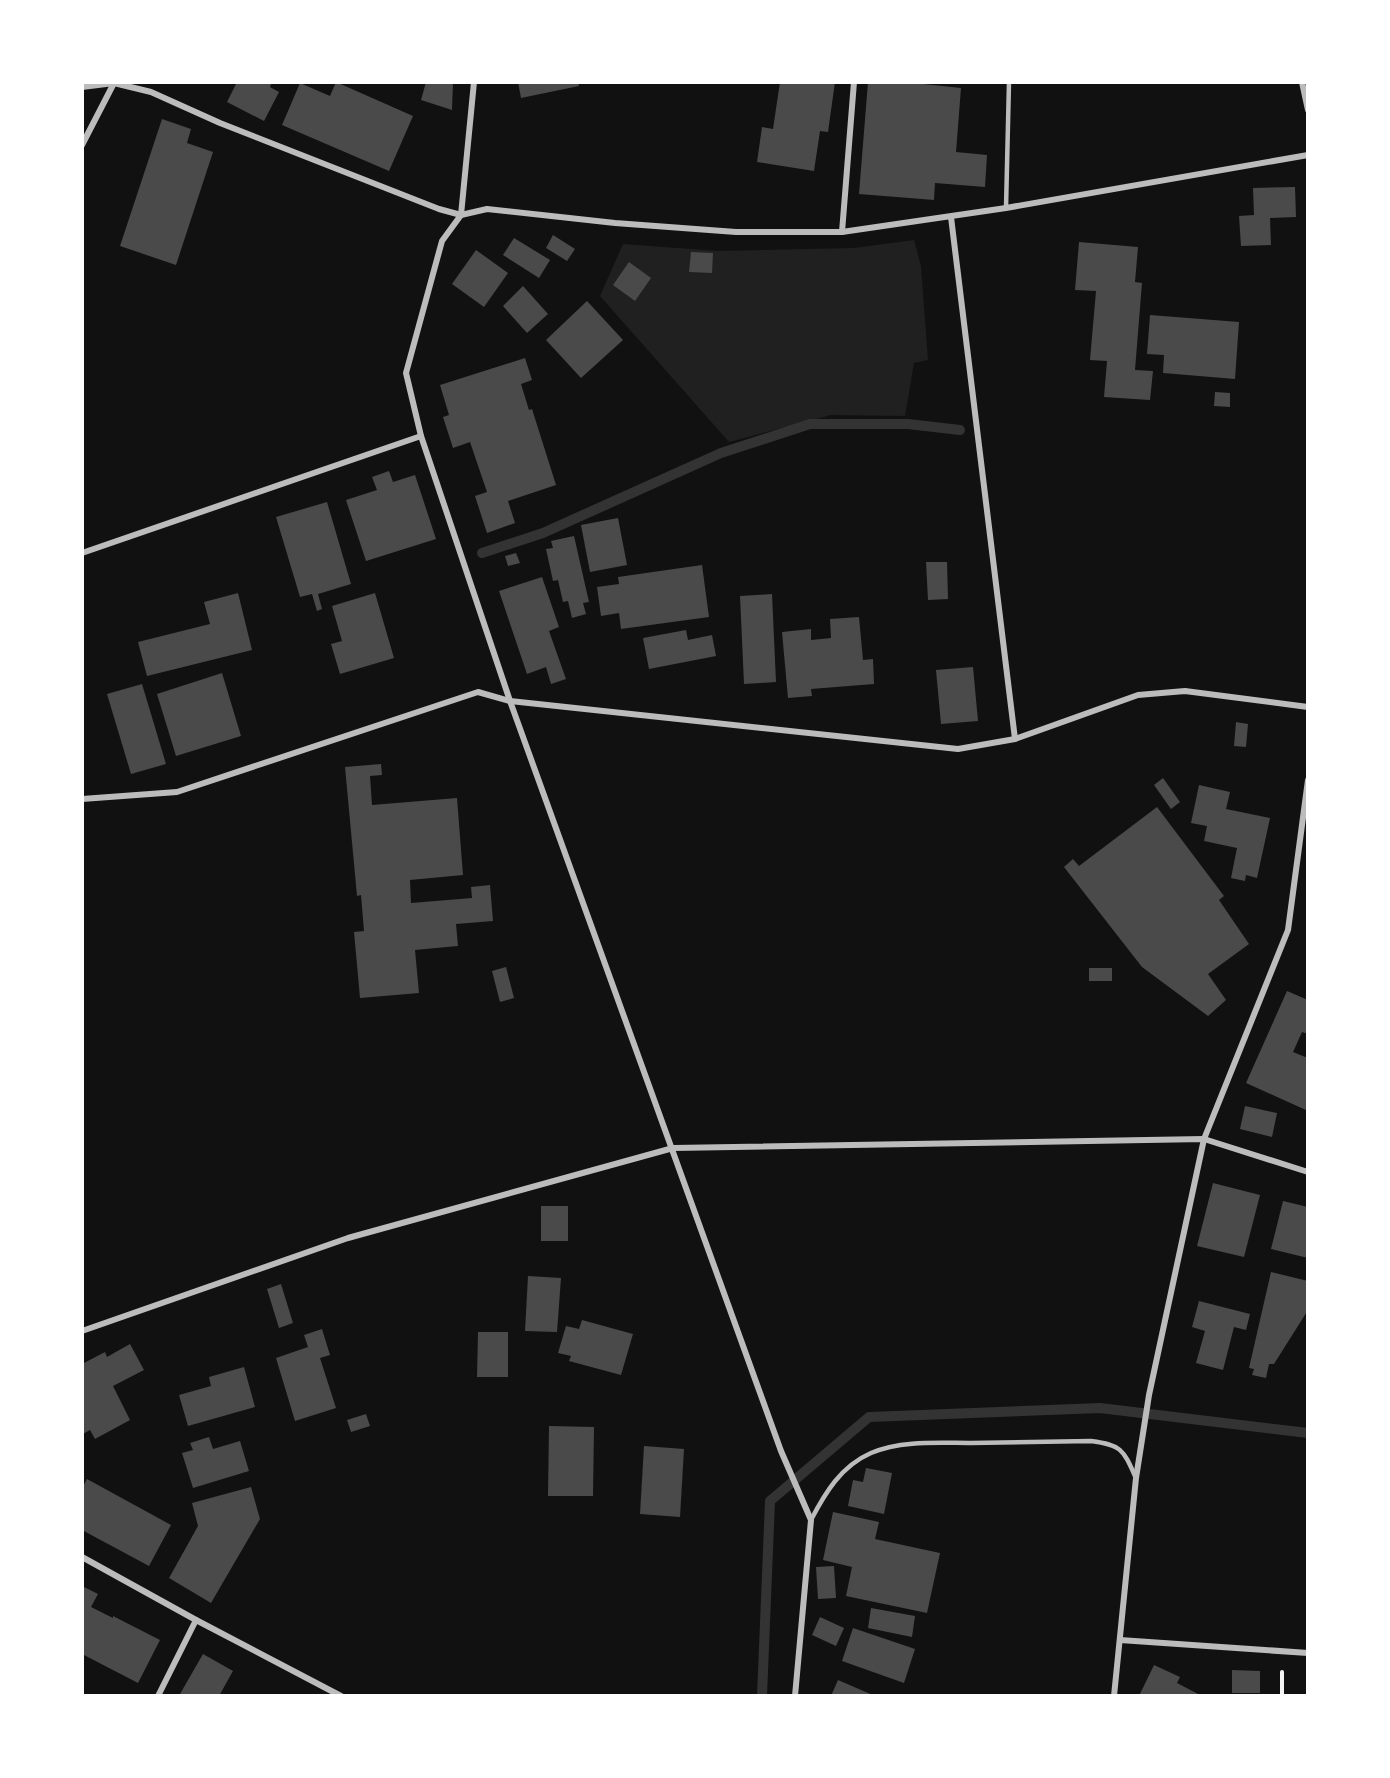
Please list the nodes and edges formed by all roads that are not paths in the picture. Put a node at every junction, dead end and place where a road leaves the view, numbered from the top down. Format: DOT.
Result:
graph roads {
  1 [pos="474,82"];
  2 [pos="854,82"];
  3 [pos="1009,82"];
  4 [pos="1302,82"];
  5 [pos="114,83"];
  6 [pos="82,87"];
  7 [pos="1308,110"];
  8 [pos="82,145"];
  9 [pos="1308,155"];
  10 [pos="1006,208"];
  11 [pos="461,215"];
  12 [pos="951,217"];
  13 [pos="842,232"];
  14 [pos="421,436"];
  15 [pos="82,553"];
  16 [pos="510,701"];
  17 [pos="1308,707"];
  18 [pos="1015,739"];
  19 [pos="1308,780"];
  20 [pos="82,799"];
  21 [pos="1204,1139"];
  22 [pos="673,1148"];
  23 [pos="1308,1172"];
  24 [pos="82,1331"];
  25 [pos="1136,1478"];
  26 [pos="811,1520"];
  27 [pos="82,1557"];
  28 [pos="196,1620"];
  29 [pos="1120,1640"];
  30 [pos="1308,1653"];
  31 [pos="158,1695"];
  32 [pos="341,1695"];
  33 [pos="795,1695"];
  34 [pos="1114,1695"];
  1 -- 11 [label="street"];
  2 -- 13 [label="street"];
  3 -- 10 [label="lane"];
  4 -- 7 [label="street"];
  5 -- 6 [label="street"];
  5 -- 8 [label="street"];
  5 -- 11 [label="street"];
  9 -- 10 [label="street"];
  10 -- 12 [label="street"];
  11 -- 13 [label="street"];
  11 -- 14 [label="street"];
  12 -- 13 [label="street"];
  12 -- 18 [label="street"];
  14 -- 15 [label="street"];
  14 -- 16 [label="street"];
  16 -- 18 [label="street"];
  16 -- 20 [label="street"];
  16 -- 22 [label="street"];
  17 -- 18 [label="street"];
  19 -- 21 [label="street"];
  21 -- 22 [label="street"];
  21 -- 23 [label="street"];
  21 -- 25 [label="street"];
  22 -- 24 [label="street"];
  22 -- 26 [label="street"];
  25 -- 26 [label="lane"];
  25 -- 29 [label="street"];
  26 -- 33 [label="street"];
  27 -- 28 [label="street"];
  28 -- 31 [label="street"];
  28 -- 32 [label="street"];
  29 -- 30 [label="street"];
  29 -- 34 [label="street"];
}
